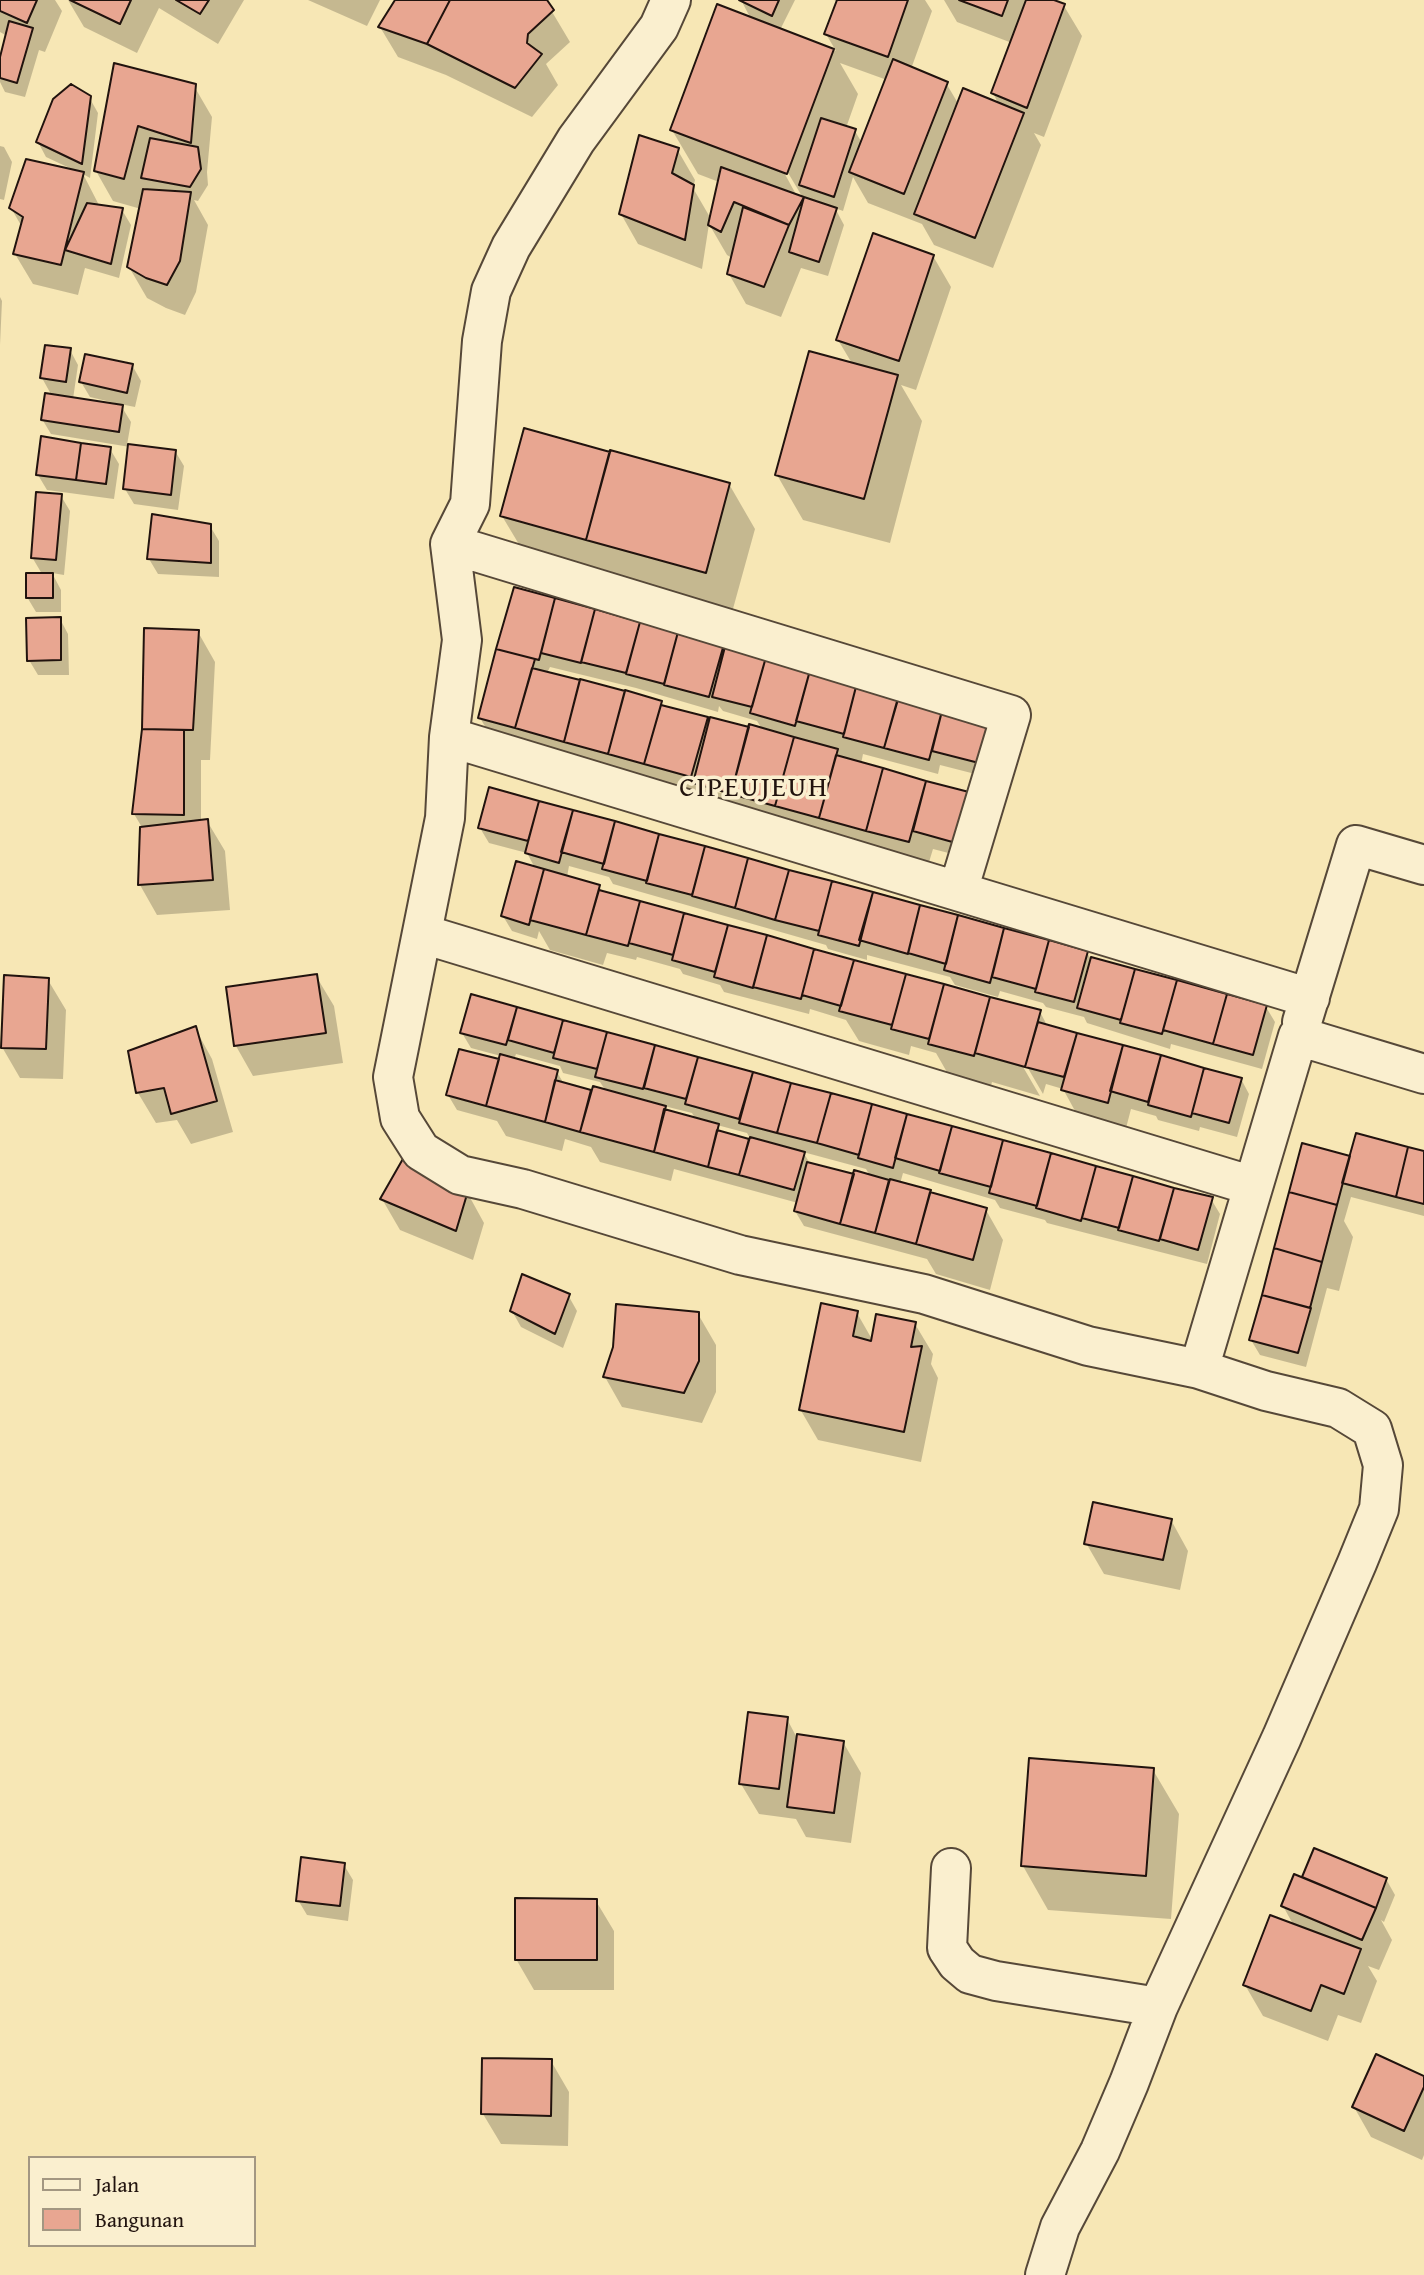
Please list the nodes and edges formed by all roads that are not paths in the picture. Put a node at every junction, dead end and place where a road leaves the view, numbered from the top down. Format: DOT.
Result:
graph roads {
  1 [pos="671,0"];
  2 [pos="450,544"];
  3 [pos="449,737"];
  4 [pos="1424,865"];
  5 [pos="958,891"];
  6 [pos="423,934"];
  7 [pos="1310,998"];
  8 [pos="1298,1036"];
  9 [pos="1424,1074"];
  10 [pos="1253,1186"];
  11 [pos="1199,1369"];
  12 [pos="951,1868"];
  13 [pos="1158,2007"];
  14 [pos="1045,2275"];
  1 -- 2 [label="street"];
  2 -- 3 [label="street"];
  2 -- 5 [label="street"];
  3 -- 5 [label="street"];
  3 -- 6 [label="street"];
  4 -- 7 [label="street"];
  5 -- 7 [label="street"];
  6 -- 10 [label="street"];
  6 -- 11 [label="street"];
  7 -- 8 [label="street"];
  8 -- 9 [label="street"];
  8 -- 10 [label="street"];
  10 -- 11 [label="street"];
  11 -- 13 [label="street"];
  12 -- 13 [label="street"];
  13 -- 14 [label="street"];
}
